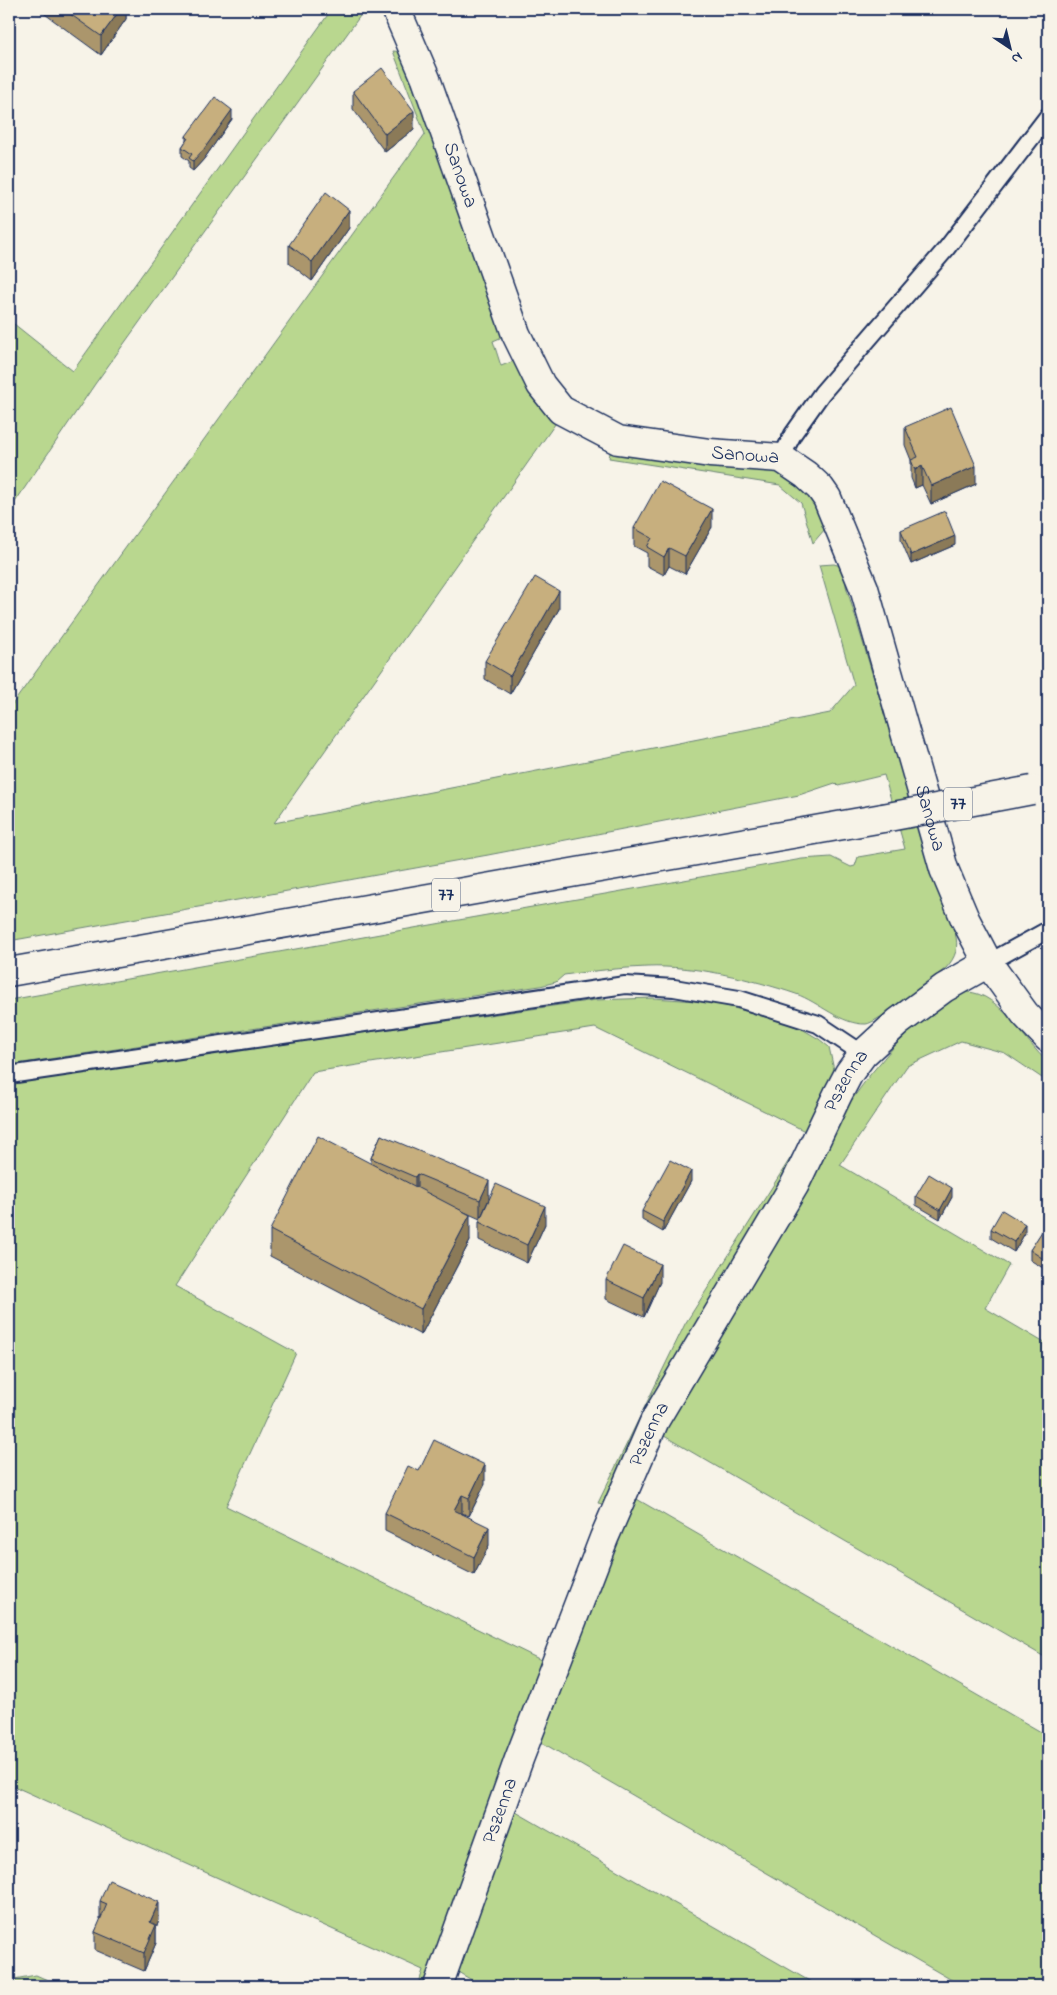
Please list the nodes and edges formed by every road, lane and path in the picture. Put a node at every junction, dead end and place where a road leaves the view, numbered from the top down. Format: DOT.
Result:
graph roads {
  1 [pos="396,9"];
  2 [pos="1048,116"];
  3 [pos="781,458"];
  4 [pos="1040,788"];
  5 [pos="1048,930"];
  6 [pos="988,963"];
  7 [pos="9,972"];
  8 [pos="1048,1038"];
  9 [pos="863,1054"];
  10 [pos="9,1075"];
  11 [pos="438,1986"];
  1 -- 3 [label="street, Sanowa"];
  2 -- 3 [label="lane"];
  3 -- 6 [label="street, Sanowa"];
  4 -- 7 [label="street, 77, bridge"];
  5 -- 6 [label="lane"];
  6 -- 8 [label="street, Sanowa"];
  6 -- 9 [label="street, Pszenna"];
  9 -- 10 [label="lane"];
  9 -- 11 [label="street, Pszenna"];
}
